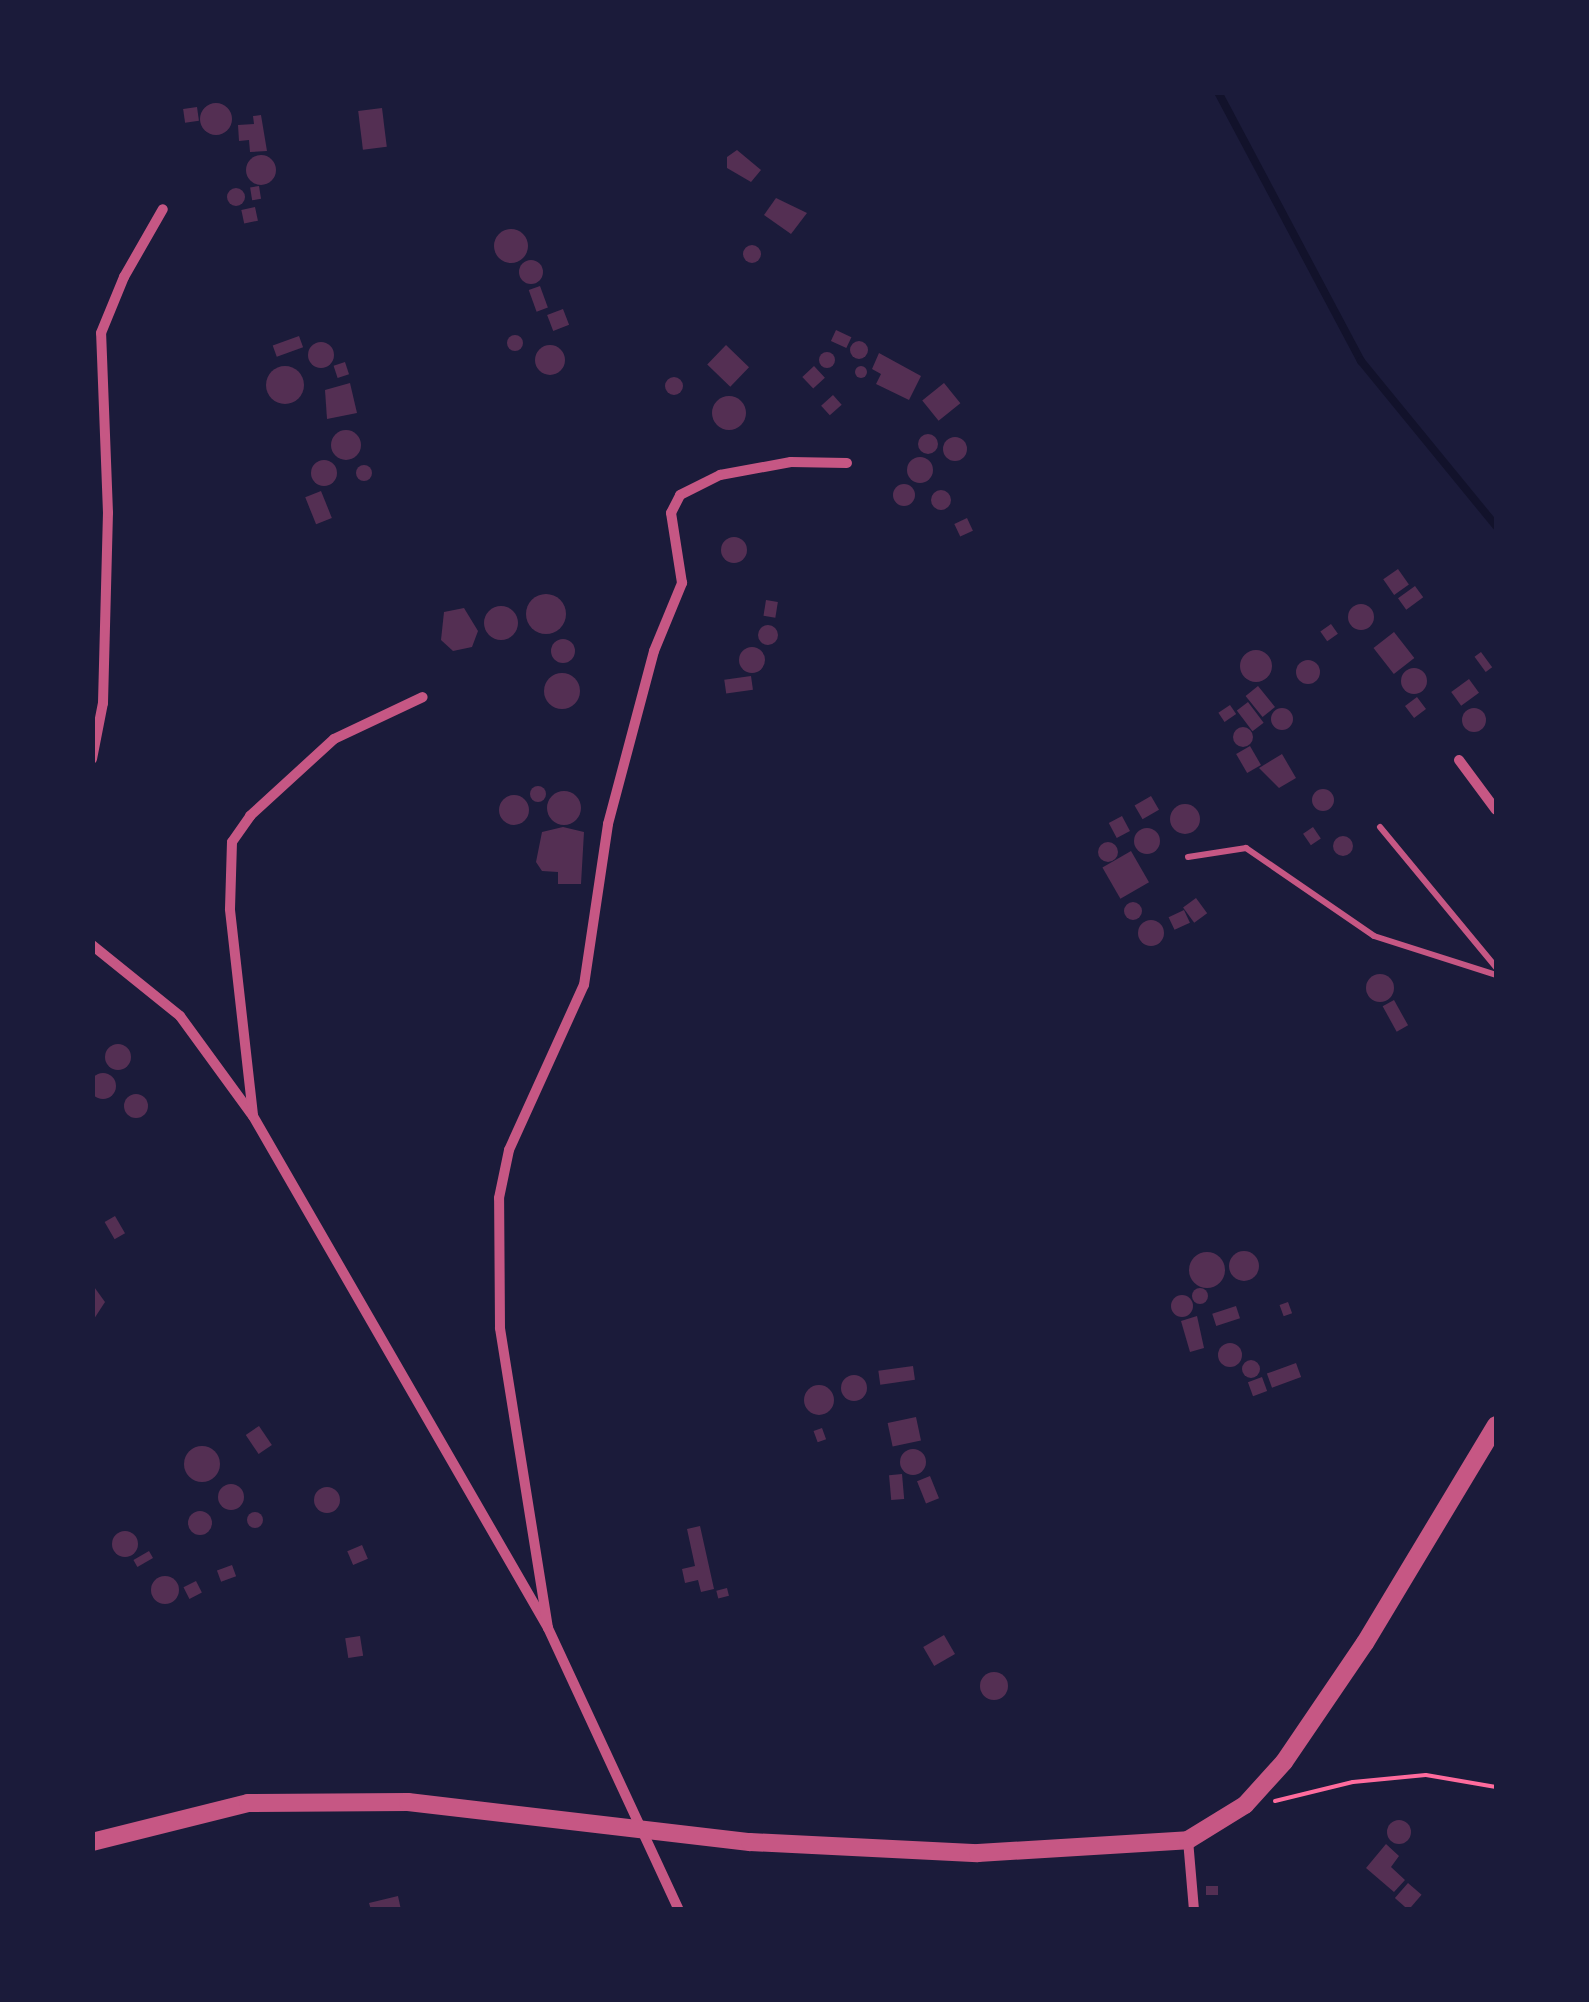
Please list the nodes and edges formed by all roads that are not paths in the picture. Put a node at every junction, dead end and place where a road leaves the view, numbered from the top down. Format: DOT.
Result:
graph roads {
  1 [pos="164,209"];
  2 [pos="848,463"];
  3 [pos="423,697"];
  4 [pos="92,759"];
  5 [pos="1459,760"];
  6 [pos="1496,810"];
  7 [pos="1380,828"];
  8 [pos="1188,857"];
  9 [pos="92,945"];
  10 [pos="1496,967"];
  11 [pos="1496,975"];
  12 [pos="253,1116"];
  13 [pos="1496,1425"];
  14 [pos="548,1628"];
  15 [pos="636,1826"];
  16 [pos="1188,1840"];
  17 [pos="92,1842"];
  18 [pos="679,1910"];
  19 [pos="1194,1910"];
  1 -- 4 [label="street"];
  2 -- 14 [label="street"];
  3 -- 12 [label="street"];
  5 -- 6 [label="street"];
  7 -- 10 [label="lane"];
  8 -- 11 [label="lane"];
  9 -- 12 [label="street"];
  12 -- 14 [label="street"];
  13 -- 16 [label="street"];
  14 -- 15 [label="street"];
  15 -- 16 [label="street"];
  15 -- 17 [label="street"];
  15 -- 18 [label="street"];
  16 -- 19 [label="street"];
}
